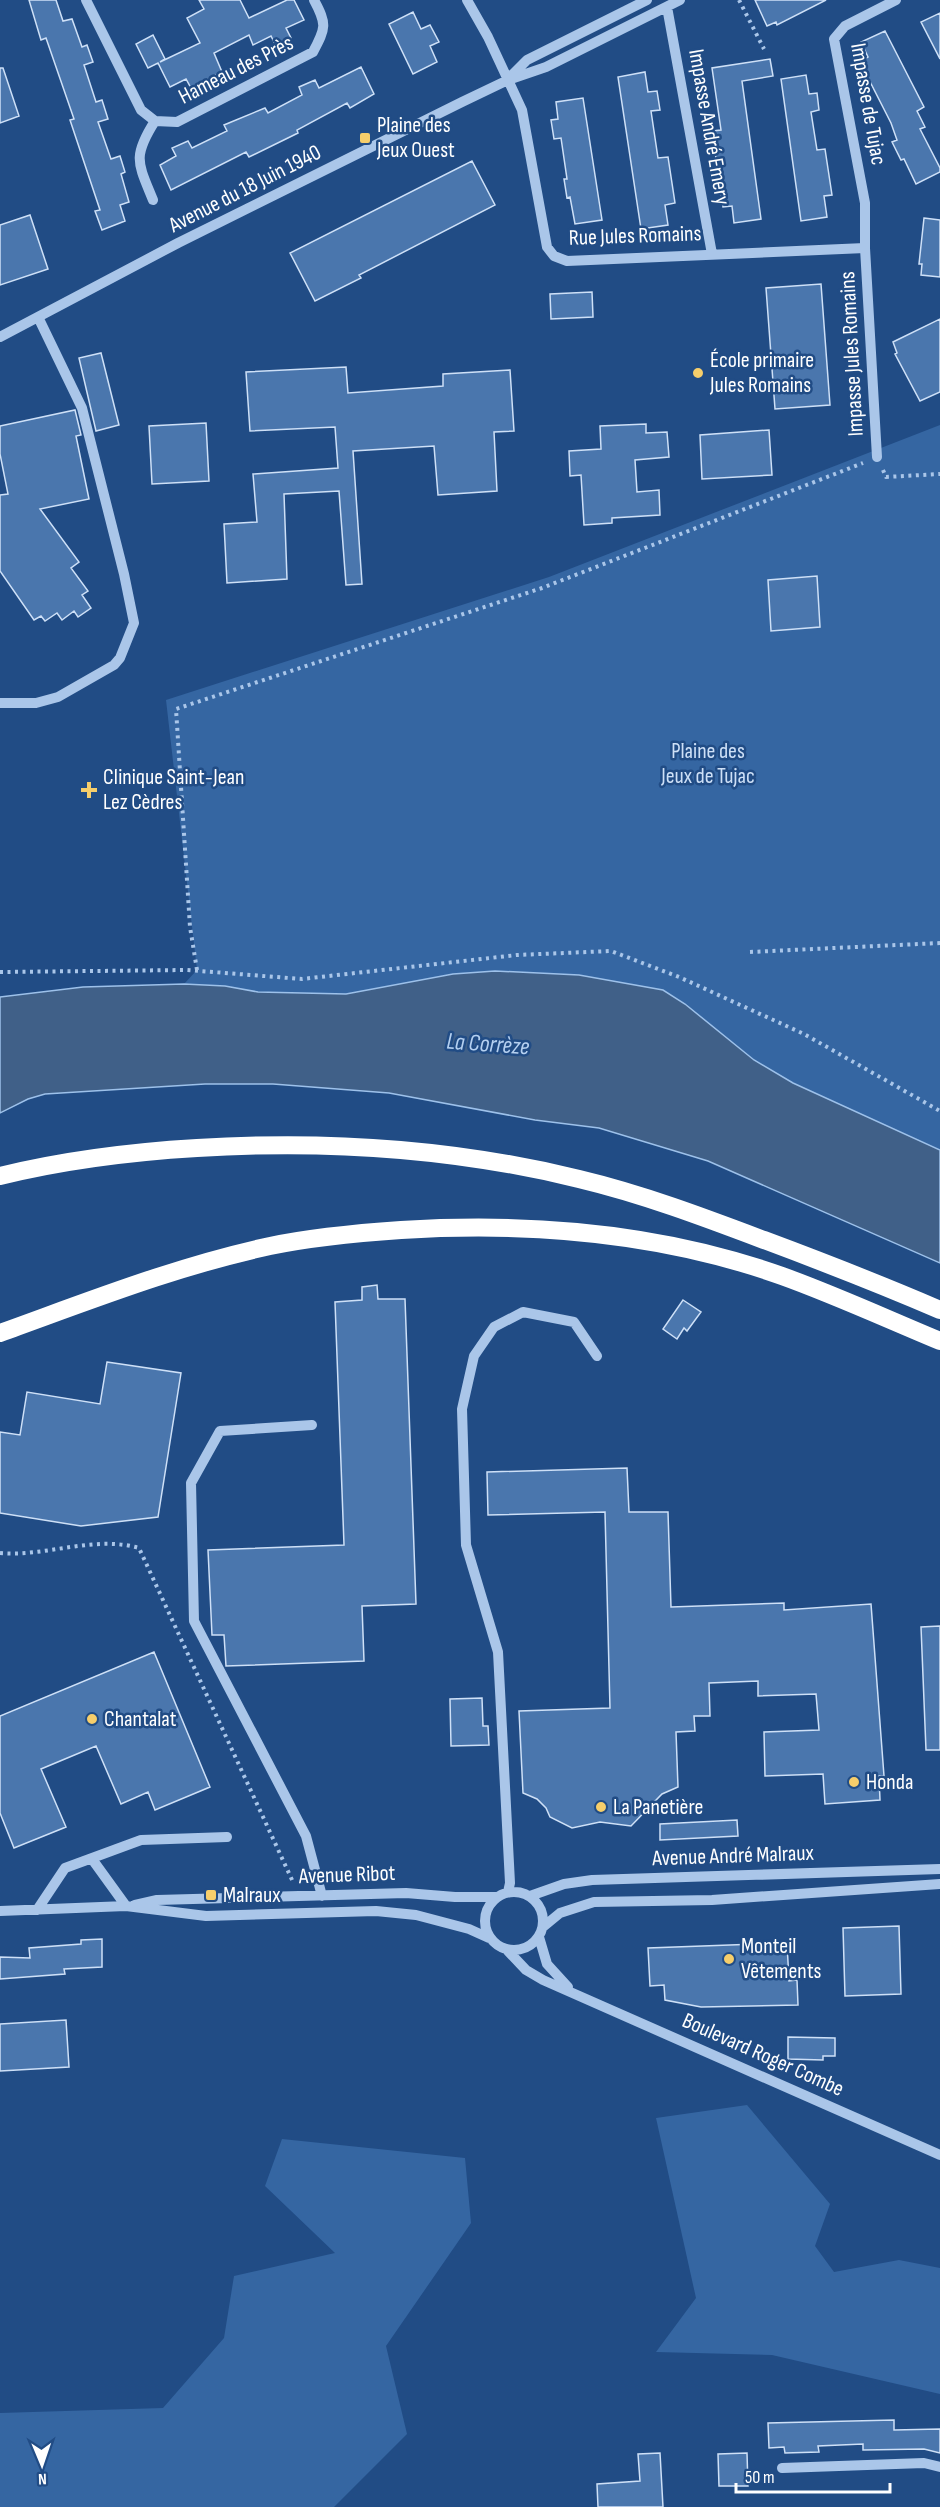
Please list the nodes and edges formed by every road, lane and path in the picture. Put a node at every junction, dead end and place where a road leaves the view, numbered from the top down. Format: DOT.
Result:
graph roads {
  1 [pos="86,0"];
  2 [pos="315,0"];
  3 [pos="467,0"];
  4 [pos="647,0"];
  5 [pos="680,0"];
  6 [pos="739,0"];
  7 [pos="896,0"];
  8 [pos="667,7"];
  9 [pos="764,49"];
  10 [pos="508,80"];
  11 [pos="155,121"];
  12 [pos="153,200"];
  13 [pos="865,248"];
  14 [pos="712,254"];
  15 [pos="38,317"];
  16 [pos="0,337"];
  17 [pos="877,457"];
  18 [pos="940,474"];
  19 [pos="3,702"];
  20 [pos="940,943"];
  21 [pos="750,952"];
  22 [pos="197,970"];
  23 [pos="0,972"];
  24 [pos="940,1111"];
  25 [pos="0,1176"];
  26 [pos="940,1310"];
  27 [pos="0,1333"];
  28 [pos="940,1341"];
  29 [pos="597,1356"];
  30 [pos="312,1425"];
  31 [pos="0,1553"];
  32 [pos="227,1837"];
  33 [pos="92,1859"];
  34 [pos="940,1869"];
  35 [pos="940,1884"];
  36 [pos="502,1894"];
  37 [pos="300,1896"];
  38 [pos="322,1896"];
  39 [pos="530,1896"];
  40 [pos="126,1906"];
  41 [pos="37,1910"];
  42 [pos="0,1911"];
  43 [pos="541,1932"];
  44 [pos="489,1938"];
  45 [pos="508,1951"];
  46 [pos="570,1990"];
  47 [pos="940,2155"];
  48 [pos="940,2467"];
  49 [pos="782,2468"];
  1 -- 11 [label="street, Hameau des Près"];
  2 -- 11 [label="street, Hameau des Près"];
  3 -- 10 [label="street, Rue Jules Romains"];
  4 -- 10 [label="street, Avenue du 18 Juin 1940"];
  5 -- 8 [label="street, Avenue du 18 Juin 1940"];
  6 -- 9 [label="path"];
  7 -- 13 [label="street, Impasse de Tujac"];
  8 -- 10 [label="street, Avenue du 18 Juin 1940"];
  8 -- 14 [label="street, Impasse André Emery"];
  10 -- 14 [label="street, Rue Jules Romains"];
  10 -- 15 [label="street, Avenue du 18 Juin 1940"];
  11 -- 12 [label="street, Hameau des Près"];
  13 -- 14 [label="street, Rue Jules Romains"];
  13 -- 17 [label="street, Impasse Jules Romains"];
  15 -- 16 [label="street, Avenue du 18 Juin 1940"];
  15 -- 19 [label="street"];
  17 -- 18 [label="path"];
  17 -- 22 [label="path"];
  20 -- 21 [label="path"];
  22 -- 23 [label="path"];
  22 -- 24 [label="path"];
  25 -- 26 [label="highway"];
  27 -- 28 [label="highway"];
  29 -- 36 [label="street"];
  30 -- 38 [label="street"];
  31 -- 37 [label="path"];
  32 -- 33 [label="street"];
  33 -- 40 [label="street"];
  33 -- 41 [label="street"];
  34 -- 39 [label="street, Avenue André Malraux"];
  35 -- 43 [label="street, Avenue André Malraux"];
  36 -- 38 [label="street, Avenue Ribot"];
  36 -- 39 [label="street"];
  36 -- 44 [label="street"];
  37 -- 38 [label="street, Avenue Ribot"];
  37 -- 40 [label="street, Avenue Ribot"];
  39 -- 43 [label="street"];
  40 -- 41 [label="street, Avenue Ribot"];
  40 -- 44 [label="street, Avenue Ribot"];
  41 -- 42 [label="street, Avenue Ribot"];
  43 -- 45 [label="street"];
  43 -- 46 [label="street, Boulevard Roger Combe"];
  44 -- 45 [label="street"];
  45 -- 46 [label="street, Boulevard Roger Combe"];
  46 -- 47 [label="street, Boulevard Roger Combe"];
  48 -- 49 [label="street"];
}
